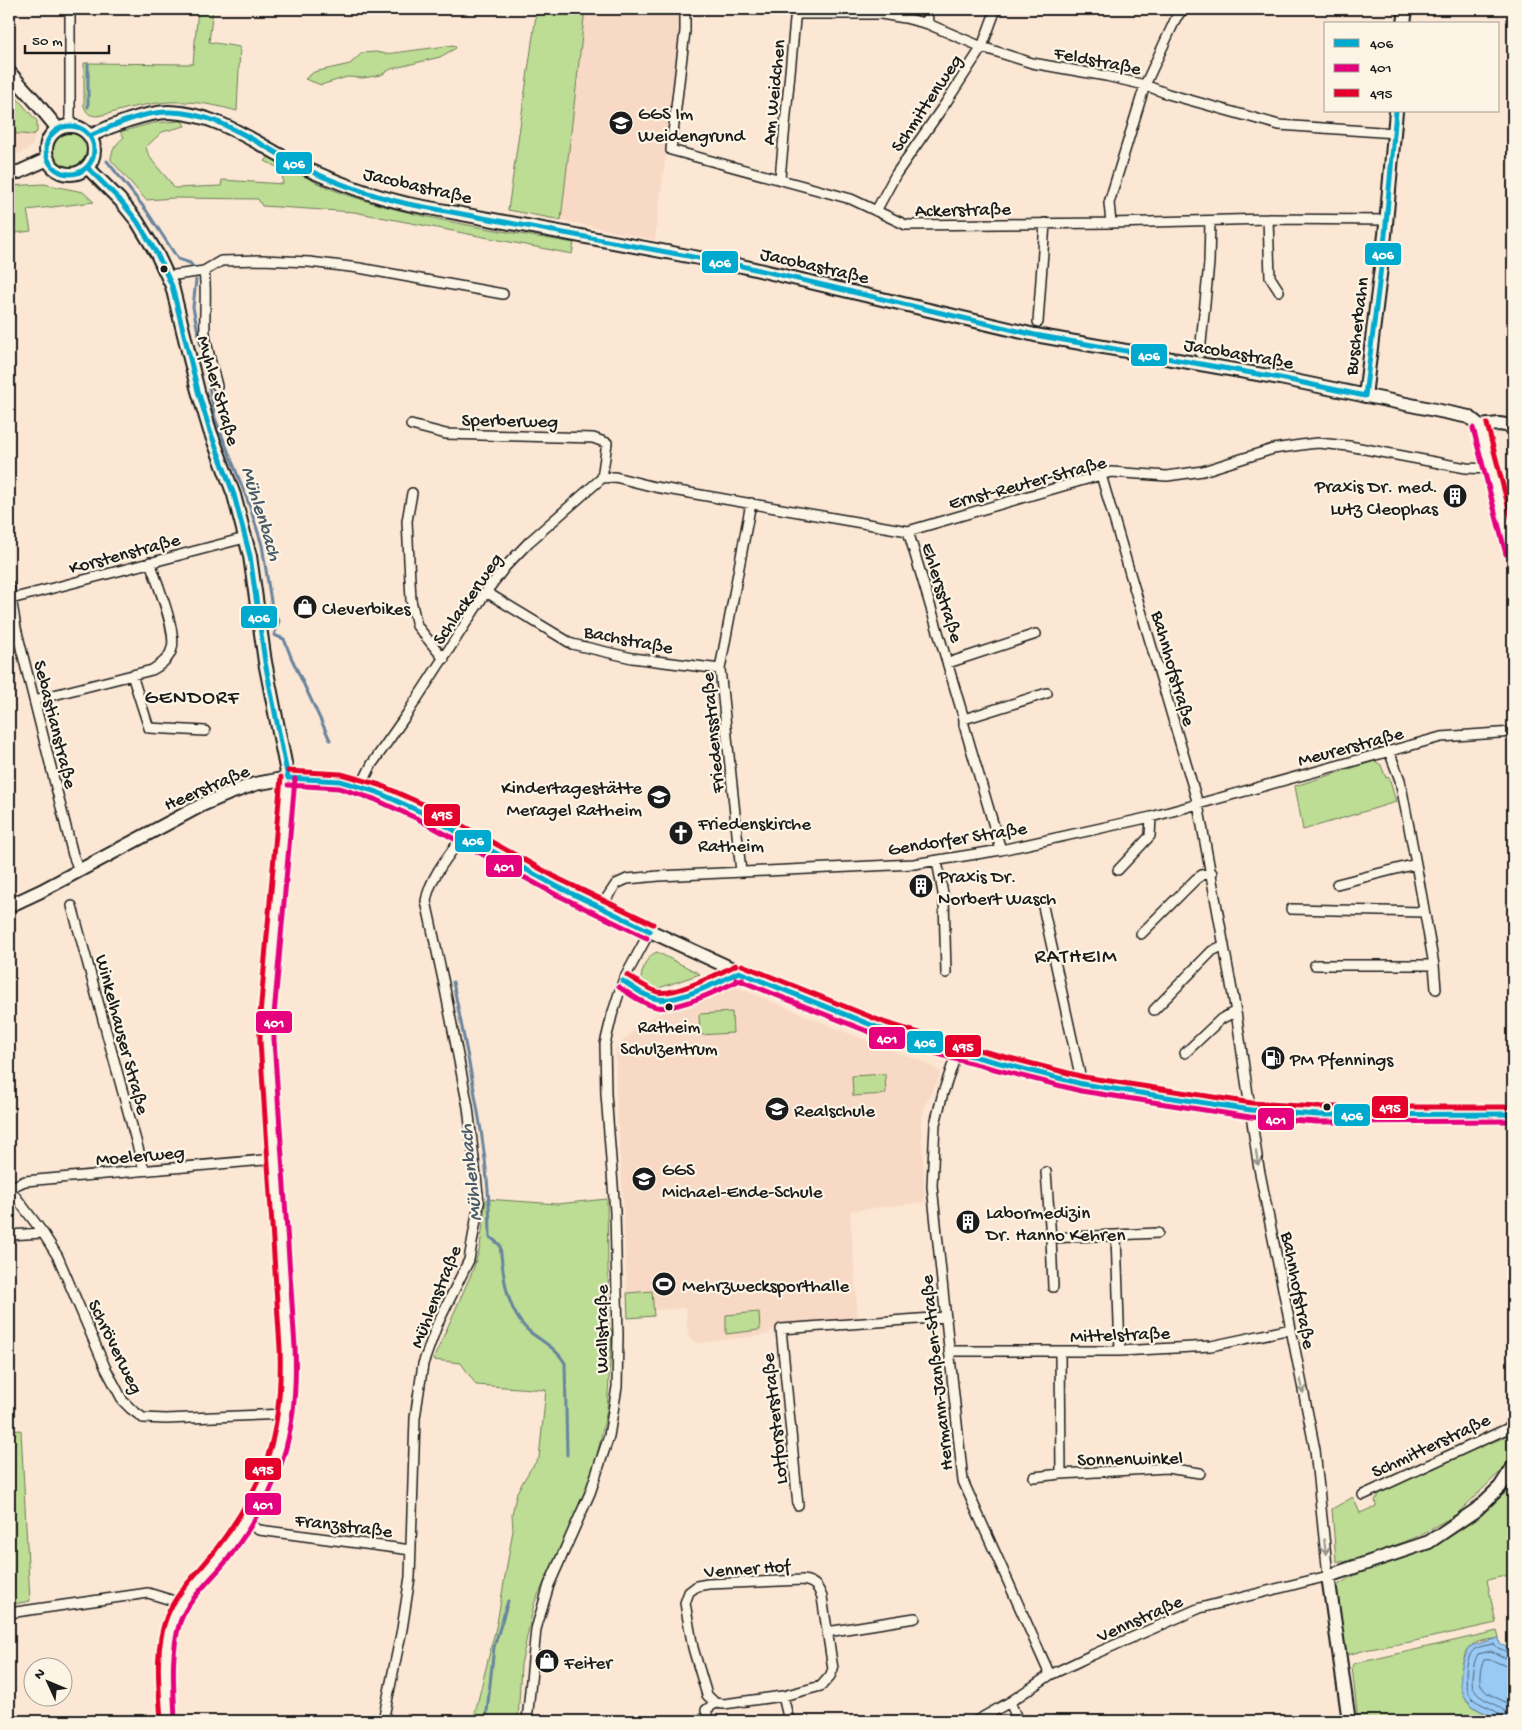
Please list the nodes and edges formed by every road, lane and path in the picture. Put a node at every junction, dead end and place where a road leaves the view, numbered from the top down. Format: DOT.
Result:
graph roads {
  1 [pos="70,9"];
  2 [pos="685,9"];
  3 [pos="927,9"];
  4 [pos="996,9"];
  5 [pos="1183,9"];
  6 [pos="1406,9"];
  7 [pos="796,11"];
  8 [pos="1404,22"];
  9 [pos="928,24"];
  10 [pos="982,47"];
  11 [pos="9,72"];
  12 [pos="1145,85"];
  13 [pos="1396,112"];
  14 [pos="64,127"];
  15 [pos="1395,132"];
  16 [pos="90,136"];
  17 [pos="48,159"];
  18 [pos="87,167"];
  19 [pos="9,173"];
  20 [pos="780,178"];
  21 [pos="876,211"];
  22 [pos="1268,219"];
  23 [pos="1386,220"];
  24 [pos="1210,221"];
  25 [pos="1045,223"];
  26 [pos="1110,223"];
  27 [pos="204,271"];
  28 [pos="168,276"];
  29 [pos="1279,291"];
  30 [pos="503,294"];
  31 [pos="1038,322"];
  32 [pos="1200,353"];
  33 [pos="217,386"];
  34 [pos="1365,396"];
  35 [pos="411,425"];
  36 [pos="1480,426"];
  37 [pos="1513,426"];
  38 [pos="1491,469"];
  39 [pos="1101,475"];
  40 [pos="602,478"];
  41 [pos="412,494"];
  42 [pos="751,503"];
  43 [pos="908,531"];
  44 [pos="245,538"];
  45 [pos="1513,552"];
  46 [pos="150,562"];
  47 [pos="9,585"];
  48 [pos="486,592"];
  49 [pos="11,599"];
  50 [pos="1036,634"];
  51 [pos="444,659"];
  52 [pos="948,663"];
  53 [pos="720,670"];
  54 [pos="132,675"];
  55 [pos="1047,693"];
  56 [pos="34,700"];
  57 [pos="964,718"];
  58 [pos="205,731"];
  59 [pos="1513,732"];
  60 [pos="1389,752"];
  61 [pos="288,778"];
  62 [pos="361,786"];
  63 [pos="1198,804"];
  64 [pos="1151,817"];
  65 [pos="464,836"];
  66 [pos="1001,850"];
  67 [pos="937,861"];
  68 [pos="1416,864"];
  69 [pos="79,870"];
  70 [pos="1118,870"];
  71 [pos="741,872"];
  72 [pos="1212,873"];
  73 [pos="1338,884"];
  74 [pos="1042,902"];
  75 [pos="9,906"];
  76 [pos="72,906"];
  77 [pos="600,908"];
  78 [pos="1292,909"];
  79 [pos="1424,912"];
  80 [pos="650,932"];
  81 [pos="1142,934"];
  82 [pos="1224,946"];
  83 [pos="1315,965"];
  84 [pos="1434,965"];
  85 [pos="946,973"];
  86 [pos="1436,990"];
  87 [pos="1154,1010"];
  88 [pos="1236,1011"];
  89 [pos="957,1052"];
  90 [pos="1185,1053"];
  91 [pos="1082,1084"];
  92 [pos="1251,1110"];
  93 [pos="1513,1114"];
  94 [pos="275,1159"];
  95 [pos="144,1170"];
  96 [pos="1046,1172"];
  97 [pos="9,1188"];
  98 [pos="43,1233"];
  99 [pos="1158,1233"];
  100 [pos="9,1235"];
  101 [pos="1116,1236"];
  102 [pos="1052,1238"];
  103 [pos="1052,1286"];
  104 [pos="946,1317"];
  105 [pos="1291,1329"];
  106 [pos="949,1351"];
  107 [pos="1060,1351"];
  108 [pos="1120,1351"];
  109 [pos="286,1414"];
  110 [pos="1513,1426"];
  111 [pos="1513,1467"];
  112 [pos="1200,1473"];
  113 [pos="1061,1474"];
  114 [pos="1034,1478"];
  115 [pos="1363,1495"];
  116 [pos="798,1505"];
  117 [pos="245,1522"];
  118 [pos="411,1550"];
  119 [pos="1328,1576"];
  120 [pos="181,1604"];
  121 [pos="9,1613"];
  122 [pos="915,1618"];
  123 [pos="827,1632"];
  124 [pos="1050,1675"];
  125 [pos="783,1696"];
  126 [pos="1010,1702"];
  127 [pos="715,1703"];
  128 [pos="168,1721"];
  129 [pos="383,1721"];
  130 [pos="527,1721"];
  131 [pos="709,1721"];
  132 [pos="789,1721"];
  133 [pos="976,1721"];
  134 [pos="1018,1721"];
  135 [pos="1350,1721"];
  1 -- 14 [label="street"];
  2 -- 20 [label="street, Ackerstraße"];
  3 -- 9 [label="street"];
  4 -- 10 [label="street, Schmittenweg"];
  5 -- 12 [label="street"];
  6 -- 8 [label="main road"];
  7 -- 9 [label="street, Feldstraße"];
  7 -- 20 [label="street, Am Weidchen"];
  9 -- 10 [label="street, Feldstraße"];
  10 -- 12 [label="street, Feldstraße"];
  10 -- 21 [label="street, Schmittenweg"];
  11 -- 14 [label="main road"];
  12 -- 15 [label="street, Feldstraße"];
  12 -- 26 [label="street"];
  13 -- 15 [label="main road, Buscherbahn"];
  14 -- 16 [label="main road"];
  14 -- 17 [label="main road"];
  15 -- 23 [label="main road, Buscherbahn"];
  16 -- 18 [label="main road"];
  16 -- 34 [label="main road, Jacobastraße"];
  17 -- 18 [label="main road"];
  17 -- 19 [label="main road"];
  18 -- 28 [label="main road, Myhler Straße"];
  20 -- 21 [label="street, Ackerstraße"];
  21 -- 25 [label="street, Ackerstraße"];
  22 -- 23 [label="street, Ackerstraße"];
  22 -- 24 [label="street, Ackerstraße"];
  22 -- 29 [label="street"];
  23 -- 34 [label="main road, Buscherbahn"];
  24 -- 26 [label="street, Ackerstraße"];
  24 -- 32 [label="street"];
  25 -- 26 [label="street, Ackerstraße"];
  25 -- 31 [label="street"];
  27 -- 28 [label="street"];
  27 -- 30 [label="street"];
  27 -- 33 [label="street, Myhler Straße"];
  28 -- 44 [label="main road, Myhler Straße"];
  34 -- 36 [label="main road, Jacobastraße"];
  35 -- 40 [label="street, Sperberweg"];
  36 -- 37 [label="main road"];
  36 -- 38 [label="main road"];
  38 -- 39 [label="street, Ernst-Reuter-Straße"];
  38 -- 45 [label="main road"];
  39 -- 43 [label="street, Ernst-Reuter-Straße"];
  39 -- 63 [label="street, Bahnhofstraße"];
  40 -- 42 [label="street, Ernst-Reuter-Straße"];
  40 -- 48 [label="street, Schlackerweg"];
  41 -- 51 [label="street"];
  42 -- 43 [label="street, Ernst-Reuter-Straße"];
  42 -- 53 [label="street, Friedensstraße"];
  43 -- 52 [label="street, Ehlersstraße"];
  44 -- 46 [label="street, Korstenstraße"];
  44 -- 61 [label="main road, Myhler Straße"];
  46 -- 49 [label="street, Korstenstraße"];
  46 -- 54 [label="street"];
  47 -- 49 [label="street, Sebastianstraße"];
  48 -- 51 [label="street, Schlackerweg"];
  48 -- 53 [label="street, Bachstraße"];
  49 -- 56 [label="street, Sebastianstraße"];
  50 -- 52 [label="street, Ehlersstraße"];
  51 -- 62 [label="street, Schlackerweg"];
  52 -- 57 [label="street, Ehlersstraße"];
  53 -- 71 [label="street, Friedensstraße"];
  54 -- 56 [label="street"];
  54 -- 58 [label="street"];
  55 -- 57 [label="street"];
  56 -- 69 [label="street, Sebastianstraße"];
  57 -- 66 [label="street, Ehlersstraße"];
  59 -- 60 [label="street, Meurerstraße"];
  60 -- 63 [label="street, Meurerstraße"];
  60 -- 68 [label="street"];
  61 -- 62 [label="main road, Heerstraße"];
  61 -- 69 [label="main road, Heerstraße"];
  61 -- 94 [label="main road, Myhler Straße"];
  62 -- 65 [label="main road, Heerstraße"];
  63 -- 64 [label="street, Gendorfer Straße"];
  63 -- 72 [label="street, Bahnhofstraße"];
  64 -- 66 [label="street, Gendorfer Straße"];
  64 -- 70 [label="street"];
  65 -- 77 [label="main road, Heerstraße"];
  65 -- 118 [label="street, Mühlenstraße"];
  66 -- 67 [label="street, Gendorfer Straße"];
  67 -- 71 [label="street, Gendorfer Straße"];
  67 -- 85 [label="street"];
  68 -- 73 [label="street"];
  68 -- 79 [label="street"];
  69 -- 75 [label="main road, Heerstraße"];
  71 -- 77 [label="street, Gendorfer Straße"];
  72 -- 81 [label="street"];
  72 -- 82 [label="street, Bahnhofstraße"];
  74 -- 91 [label="street"];
  76 -- 95 [label="street, Winkelhauser Straße"];
  77 -- 80 [label="main road, Heerstraße"];
  78 -- 79 [label="street"];
  79 -- 84 [label="street"];
  80 -- 89 [label="main road, Heerstraße"];
  80 -- 130 [label="street, Wallstraße"];
  82 -- 87 [label="street"];
  82 -- 88 [label="street, Bahnhofstraße"];
  83 -- 84 [label="street"];
  84 -- 86 [label="street"];
  88 -- 90 [label="street"];
  88 -- 92 [label="street, Bahnhofstraße"];
  89 -- 91 [label="main road, Heerstraße"];
  89 -- 104 [label="street, Hermann-Janßen-Straße"];
  91 -- 92 [label="main road, Heerstraße"];
  92 -- 93 [label="main road, Heerstraße"];
  92 -- 105 [label="street, Bahnhofstraße, one-way"];
  94 -- 95 [label="street, Moelerweg"];
  94 -- 109 [label="main road, Myhler Straße"];
  95 -- 97 [label="street, Moelerweg"];
  96 -- 102 [label="street"];
  97 -- 98 [label="street, Schröverweg"];
  98 -- 100 [label="street"];
  98 -- 109 [label="street, Schröverweg"];
  99 -- 101 [label="street"];
  101 -- 102 [label="street"];
  101 -- 108 [label="street"];
  102 -- 103 [label="street"];
  104 -- 106 [label="street, Hermann-Janßen-Straße"];
  104 -- 116 [label="street, Lotforsterstraße"];
  105 -- 108 [label="street, Mittelstraße"];
  105 -- 119 [label="street, Bahnhofstraße, one-way"];
  106 -- 107 [label="street, Mittelstraße"];
  106 -- 124 [label="street, Hermann-Janßen-Straße"];
  107 -- 108 [label="street, Mittelstraße"];
  107 -- 113 [label="street, Sonnenwinkel"];
  109 -- 117 [label="main road, Myhler Straße"];
  110 -- 115 [label="street, Schmitterstraße"];
  111 -- 119 [label="main road"];
  112 -- 113 [label="street, Sonnenwinkel"];
  113 -- 114 [label="street, Sonnenwinkel"];
  117 -- 118 [label="street, Franzstraße"];
  117 -- 120 [label="main road, Myhler Straße"];
  118 -- 129 [label="street, Mühlenstraße"];
  119 -- 124 [label="street, Vennstraße"];
  119 -- 135 [label="main road"];
  120 -- 121 [label="street"];
  120 -- 128 [label="main road, Myhler Straße"];
  122 -- 123 [label="street"];
  123 -- 125 [label="street, Venner Hof"];
  123 -- 127 [label="street, Venner Hof"];
  124 -- 126 [label="street, Vennstraße"];
  125 -- 127 [label="street, Venner Hof"];
  125 -- 132 [label="street"];
  126 -- 133 [label="street, Vennstraße"];
  126 -- 134 [label="street"];
  127 -- 131 [label="street"];
}
